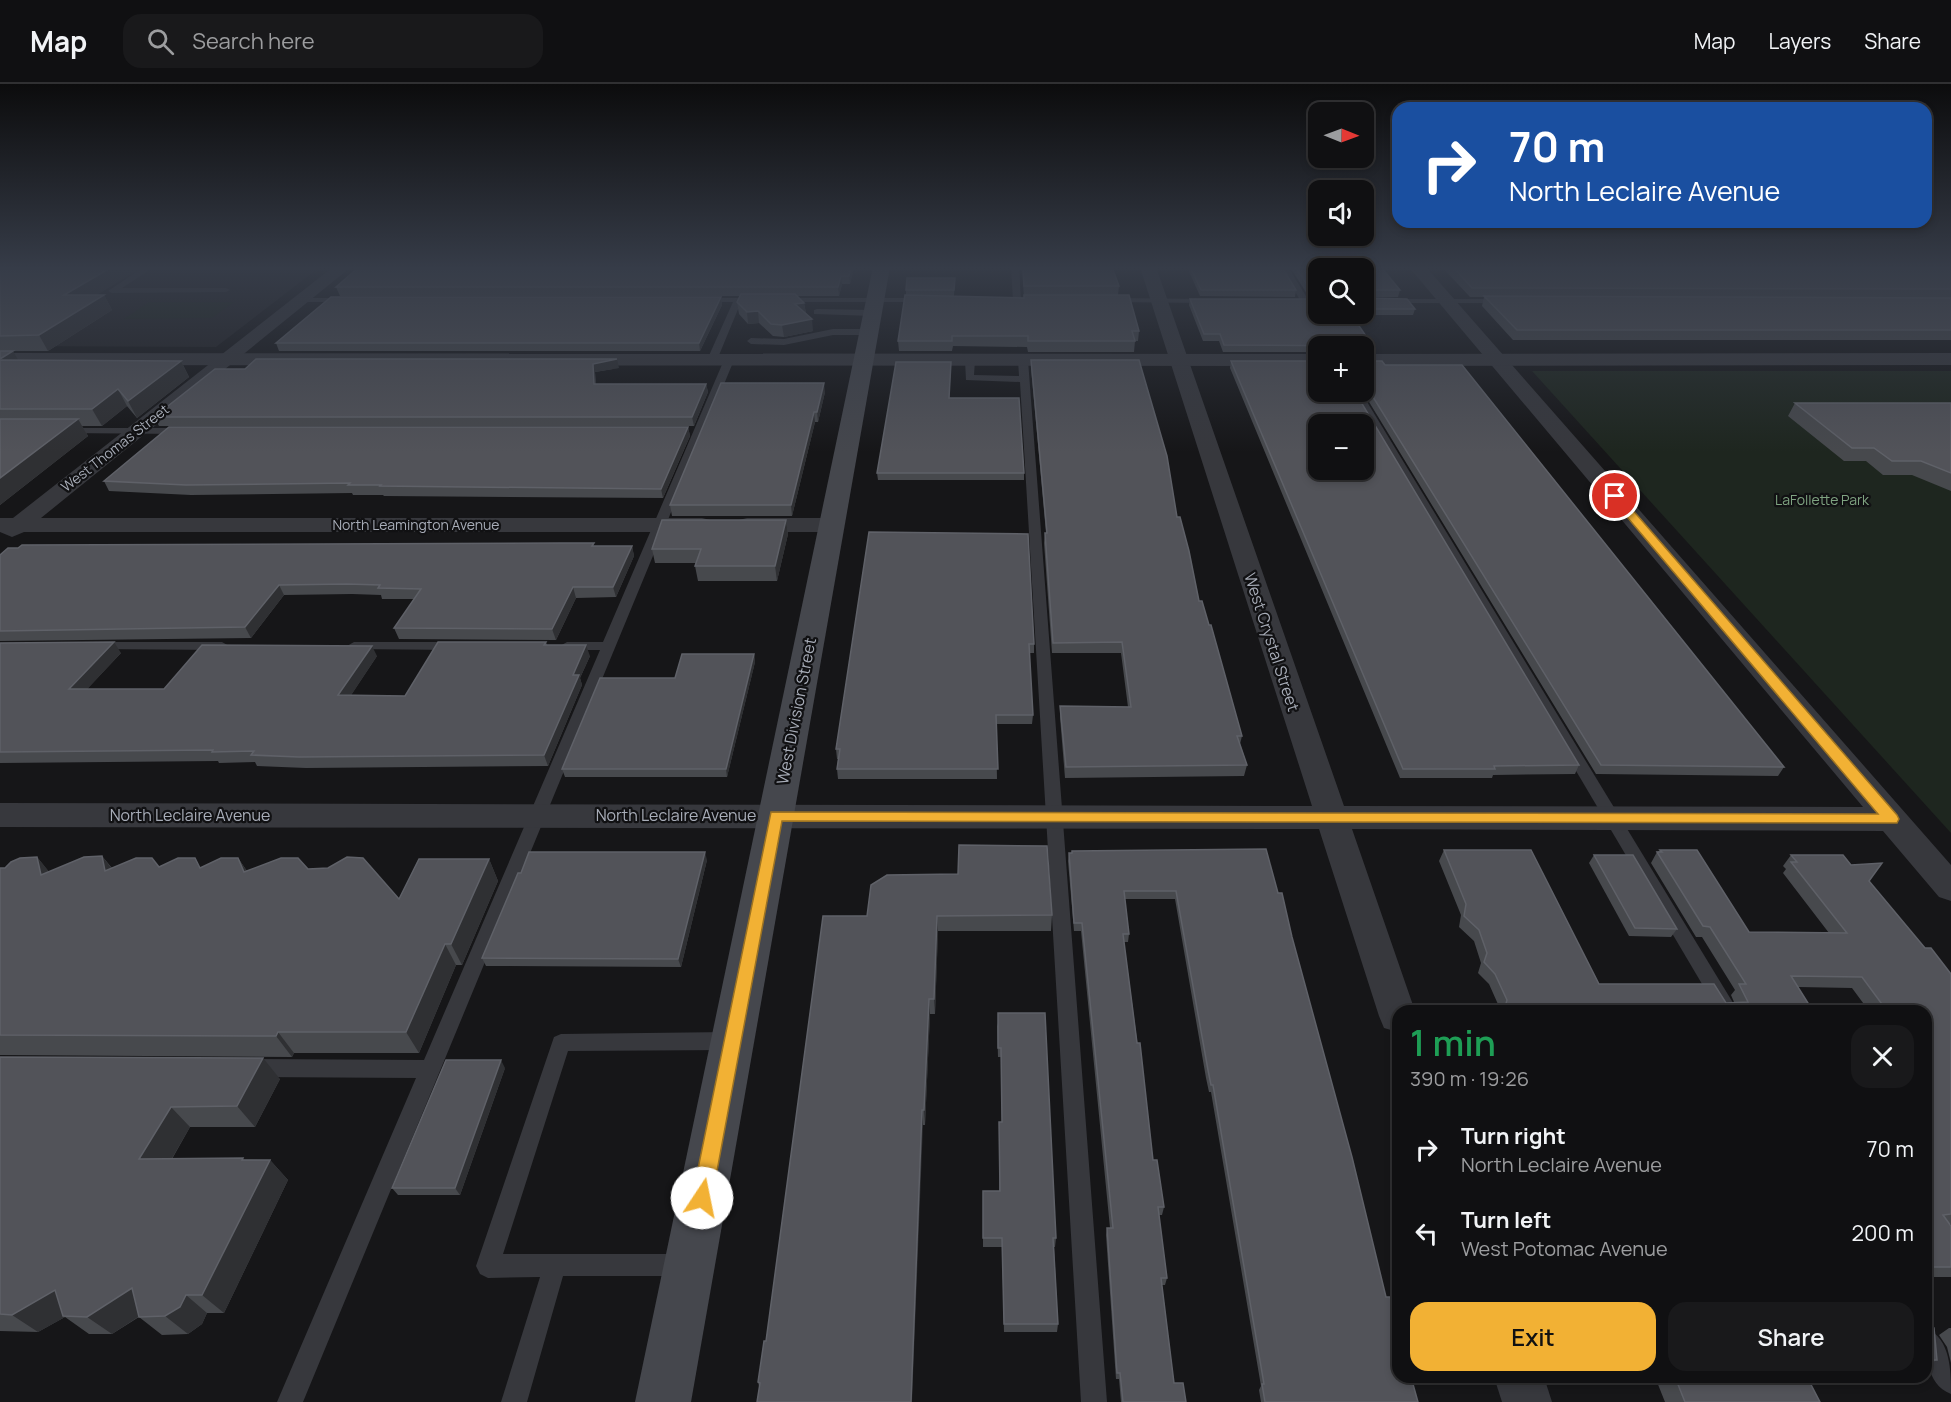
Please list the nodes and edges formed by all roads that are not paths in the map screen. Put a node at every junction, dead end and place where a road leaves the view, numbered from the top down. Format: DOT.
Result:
graph roads {
  1 [pos="266,329"];
  2 [pos="730,329"];
  3 [pos="830,329"];
  4 [pos="841,329"];
  5 [pos="870,329"];
  6 [pos="1168,329"];
  7 [pos="1471,329"];
  8 [pos="833,332"];
  9 [pos="751,341"];
  10 [pos="0,359"];
  11 [pos="227,359"];
  12 [pos="1951,359"];
  13 [pos="721,360"];
  14 [pos="864,360"];
  15 [pos="1178,360"];
  16 [pos="1308,360"];
  17 [pos="1374,360"];
  18 [pos="1498,360"];
  19 [pos="1023,369"];
  20 [pos="1362,402"];
  21 [pos="54,431"];
  22 [pos="137,431"];
  23 [pos="192,431"];
  24 [pos="659,525"];
  25 [pos="832,525"];
  26 [pos="6,529"];
  27 [pos="83,646"];
  28 [pos="238,646"];
  29 [pos="346,646"];
  30 [pos="465,646"];
  31 [pos="548,646"];
  32 [pos="608,646"];
  33 [pos="0,815"];
  34 [pos="537,815"];
  35 [pos="776,815"];
  36 [pos="1054,816"];
  37 [pos="1332,817"];
  38 [pos="1613,818"];
  39 [pos="1891,819"];
  40 [pos="1951,888"];
  41 [pos="1394,1005"];
  42 [pos="1724,1005"];
  43 [pos="732,1041"];
  44 [pos="227,1068"];
  45 [pos="430,1069"];
  46 [pos="555,1265"];
  47 [pos="689,1265"];
  48 [pos="1932,1350"];
  49 [pos="1951,1382"];
  50 [pos="1521,1383"];
  51 [pos="290,1402"];
  52 [pos="514,1402"];
  53 [pos="663,1402"];
  54 [pos="1094,1402"];
  55 [pos="1527,1402"];
  1 -- 11 [label="street, West Thomas Street"];
  2 -- 13 [label="lane"];
  3 -- 8 [label="lane"];
  4 -- 8 [label="lane"];
  5 -- 14 [label="main road, West Division Street"];
  6 -- 15 [label="street, West Crystal Street"];
  7 -- 18 [label="street"];
  8 -- 9 [label="lane"];
  10 -- 11 [label="street"];
  11 -- 13 [label="street"];
  11 -- 22 [label="street, West Thomas Street"];
  12 -- 18 [label="street"];
  13 -- 14 [label="street"];
  13 -- 24 [label="lane"];
  14 -- 19 [label="street"];
  14 -- 25 [label="main road, West Division Street"];
  15 -- 16 [label="street"];
  15 -- 19 [label="street"];
  15 -- 37 [label="street, West Crystal Street"];
  17 -- 18 [label="street"];
  18 -- 39 [label="street"];
  19 -- 36 [label="lane"];
  20 -- 38 [label="lane"];
  21 -- 22 [label="lane"];
  22 -- 23 [label="lane"];
  22 -- 26 [label="street, West Thomas Street"];
  24 -- 25 [label="street, North Leamington Avenue"];
  24 -- 26 [label="street, North Leamington Avenue"];
  24 -- 32 [label="lane"];
  25 -- 35 [label="main road, West Division Street"];
  27 -- 28 [label="lane"];
  29 -- 30 [label="lane"];
  31 -- 32 [label="lane"];
  32 -- 34 [label="lane"];
  33 -- 34 [label="street, North Leclaire Avenue"];
  34 -- 35 [label="street, North Leclaire Avenue"];
  34 -- 45 [label="lane"];
  35 -- 36 [label="street, North Leclaire Avenue"];
  35 -- 43 [label="main road, West Division Street"];
  36 -- 37 [label="street, North Leclaire Avenue"];
  36 -- 54 [label="lane"];
  37 -- 38 [label="street, North Leclaire Avenue"];
  37 -- 41 [label="street, West Crystal Street"];
  38 -- 39 [label="street, North Leclaire Avenue"];
  38 -- 42 [label="lane"];
  39 -- 40 [label="street"];
  43 -- 46 [label="lane"];
  43 -- 47 [label="main road, West Division Street"];
  44 -- 45 [label="lane"];
  45 -- 51 [label="lane"];
  46 -- 47 [label="lane"];
  46 -- 52 [label="lane"];
  47 -- 53 [label="main road, West Division Street"];
  48 -- 49 [label="lane"];
  50 -- 55 [label="street"];
}
